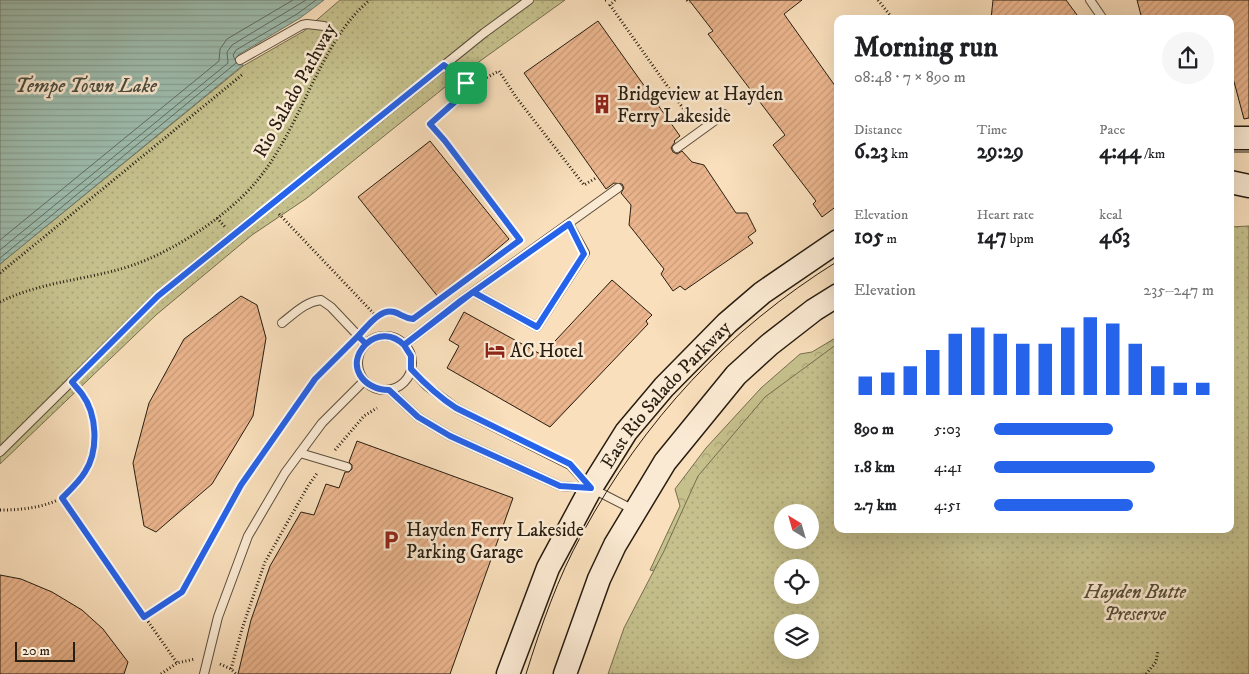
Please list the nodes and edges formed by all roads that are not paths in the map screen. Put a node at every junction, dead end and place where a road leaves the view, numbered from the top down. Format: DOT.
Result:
graph roads {
  1 [pos="529,0"];
  2 [pos="1090,0"];
  3 [pos="1100,15"];
  4 [pos="324,26"];
  5 [pos="240,60"];
  6 [pos="724,114"];
  7 [pos="1234,138"];
  8 [pos="1249,138"];
  9 [pos="676,148"];
  10 [pos="1234,183"];
  11 [pos="1249,186"];
  12 [pos="1234,187"];
  13 [pos="618,188"];
  14 [pos="569,224"];
  15 [pos="834,244"];
  16 [pos="473,292"];
  17 [pos="834,298"];
  18 [pos="282,323"];
  19 [pos="366,344"];
  20 [pos="404,345"];
  21 [pos="411,369"];
  22 [pos="364,382"];
  23 [pos="389,390"];
  24 [pos="0,452"];
  25 [pos="300,453"];
  26 [pos="347,467"];
  27 [pos="591,488"];
  28 [pos="636,511"];
  29 [pos="204,674"];
  30 [pos="508,674"];
  31 [pos="565,674"];
  1 -- 24 [label="lane"];
  2 -- 3 [label="lane"];
  4 -- 5 [label="lane"];
  6 -- 9 [label="lane"];
  7 -- 8 [label="main road"];
  10 -- 11 [label="main road"];
  11 -- 12 [label="main road"];
  13 -- 14 [label="lane"];
  14 -- 16 [label="lane"];
  14 -- 16 [label="lane"];
  15 -- 27 [label="main road, East Rio Salado Parkway"];
  16 -- 20 [label="lane"];
  17 -- 28 [label="main road"];
  18 -- 19 [label="lane"];
  19 -- 20 [label="lane"];
  19 -- 22 [label="lane"];
  20 -- 21 [label="lane"];
  21 -- 23 [label="lane"];
  21 -- 27 [label="lane"];
  22 -- 23 [label="lane"];
  22 -- 25 [label="lane"];
  23 -- 27 [label="lane"];
  25 -- 26 [label="lane"];
  25 -- 29 [label="lane"];
  27 -- 28 [label="lane"];
  27 -- 30 [label="main road, East Rio Salado Parkway"];
  28 -- 31 [label="main road"];
}
